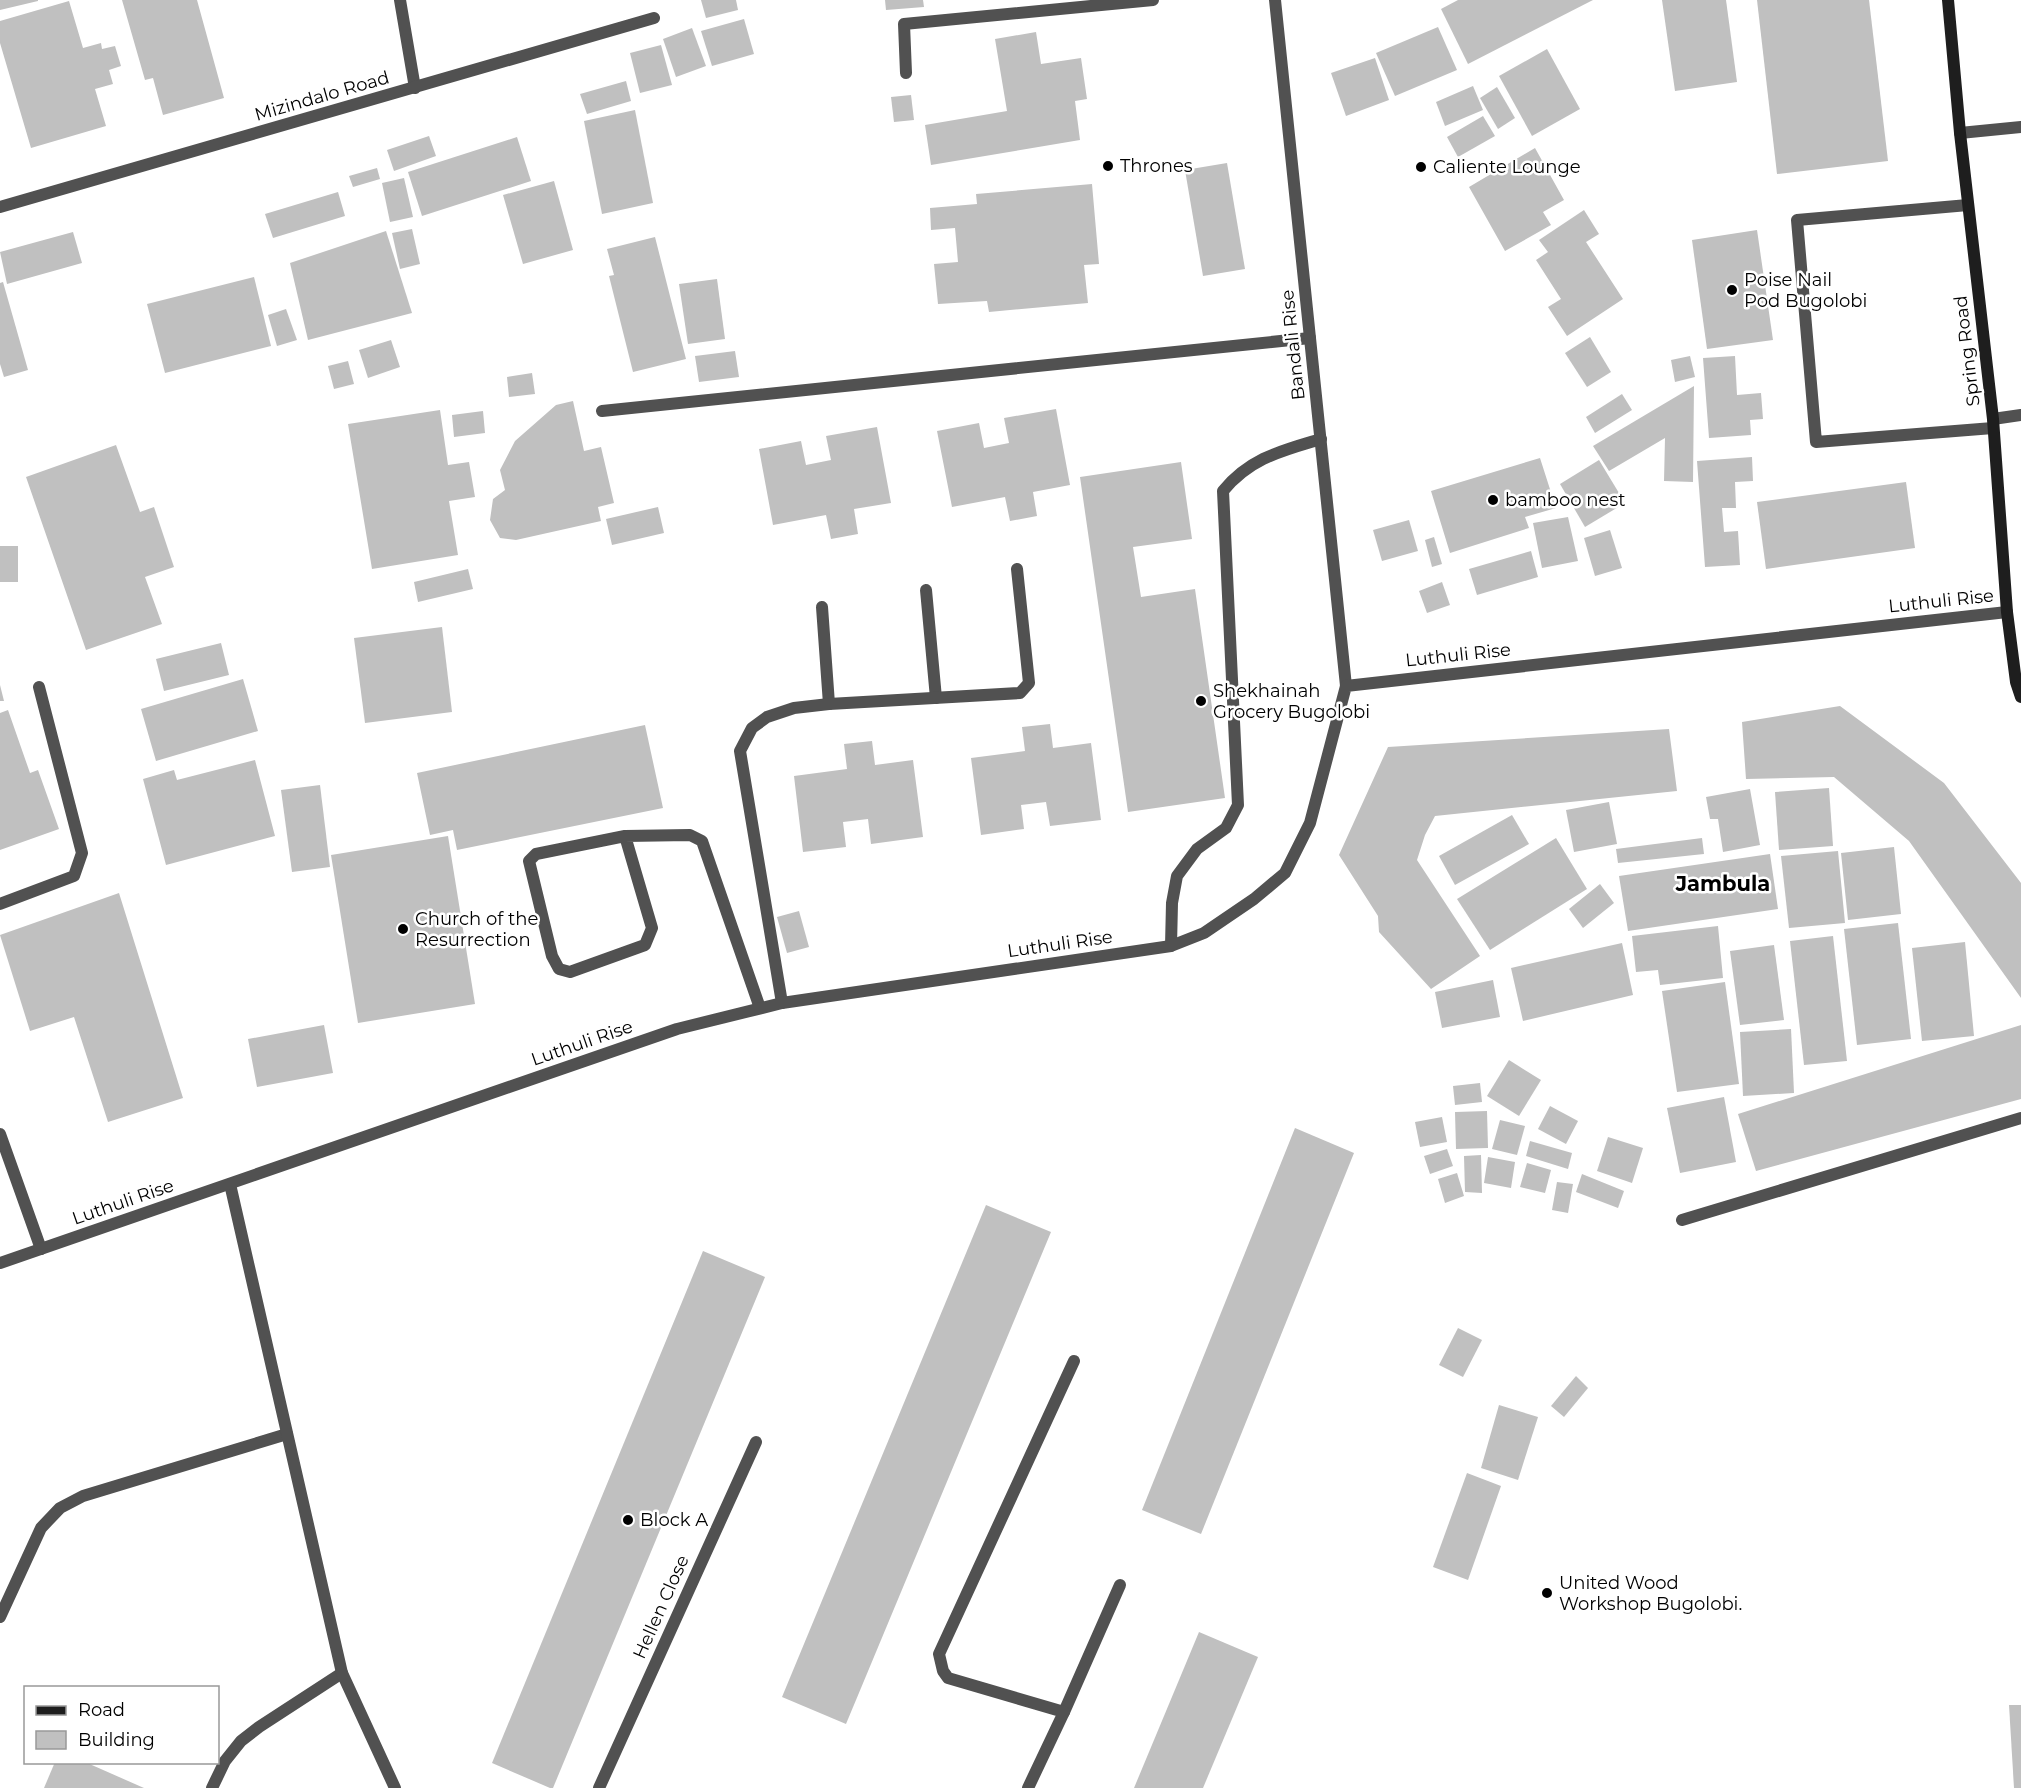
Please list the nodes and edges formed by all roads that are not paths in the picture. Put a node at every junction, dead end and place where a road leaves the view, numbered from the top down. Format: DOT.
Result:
graph roads {
  1 [pos="400,0"];
  2 [pos="1153,0"];
  3 [pos="1275,0"];
  4 [pos="1948,0"];
  5 [pos="654,18"];
  6 [pos="906,73"];
  7 [pos="415,88"];
  8 [pos="2021,127"];
  9 [pos="1960,133"];
  10 [pos="1968,205"];
  11 [pos="0,207"];
  12 [pos="1310,338"];
  13 [pos="602,411"];
  14 [pos="2021,416"];
  15 [pos="1993,423"];
  16 [pos="1321,439"];
  17 [pos="1017,569"];
  18 [pos="926,590"];
  19 [pos="822,607"];
  20 [pos="2007,612"];
  21 [pos="1346,686"];
  22 [pos="39,687"];
  23 [pos="2021,697"];
  24 [pos="936,698"];
  25 [pos="829,704"];
  26 [pos="625,836"];
  27 [pos="0,904"];
  28 [pos="1171,946"];
  29 [pos="782,1003"];
  30 [pos="760,1008"];
  31 [pos="2021,1118"];
  32 [pos="0,1134"];
  33 [pos="230,1184"];
  34 [pos="1682,1220"];
  35 [pos="41,1249"];
  36 [pos="0,1263"];
  37 [pos="1074,1361"];
  38 [pos="287,1434"];
  39 [pos="756,1442"];
  40 [pos="1120,1585"];
  41 [pos="0,1617"];
  42 [pos="342,1673"];
  43 [pos="1064,1712"];
  44 [pos="212,1788"];
  45 [pos="395,1788"];
  46 [pos="599,1788"];
  47 [pos="1028,1788"];
  1 -- 7 [label="street"];
  2 -- 6 [label="street"];
  3 -- 12 [label="street, Bandali Rise"];
  4 -- 9 [label="main road, Spring Road"];
  5 -- 7 [label="street, Mizindalo Road"];
  7 -- 11 [label="street, Mizindalo Road"];
  8 -- 9 [label="street"];
  9 -- 10 [label="main road, Spring Road"];
  10 -- 15 [label="main road, Spring Road"];
  10 -- 15 [label="street"];
  12 -- 13 [label="street"];
  12 -- 16 [label="street, Bandali Rise"];
  14 -- 15 [label="street"];
  15 -- 20 [label="main road, Spring Road"];
  16 -- 21 [label="street, Bandali Rise"];
  16 -- 28 [label="street"];
  17 -- 24 [label="street"];
  18 -- 24 [label="street"];
  19 -- 25 [label="street"];
  20 -- 21 [label="street, Luthuli Rise"];
  20 -- 23 [label="main road, Spring Road"];
  21 -- 28 [label="street, Luthuli Rise"];
  22 -- 27 [label="street"];
  24 -- 25 [label="street"];
  25 -- 29 [label="street"];
  26 -- 26 [label="street"];
  26 -- 30 [label="street"];
  28 -- 29 [label="street, Luthuli Rise"];
  29 -- 30 [label="street, Luthuli Rise"];
  30 -- 33 [label="street, Luthuli Rise"];
  31 -- 34 [label="street"];
  32 -- 35 [label="street"];
  33 -- 35 [label="street, Luthuli Rise"];
  33 -- 38 [label="street"];
  35 -- 36 [label="street, Luthuli Rise"];
  37 -- 43 [label="street"];
  38 -- 41 [label="street"];
  38 -- 42 [label="street"];
  39 -- 46 [label="street, Hellen Close"];
  40 -- 43 [label="street"];
  42 -- 44 [label="street"];
  42 -- 45 [label="street"];
  43 -- 47 [label="street"];
}
